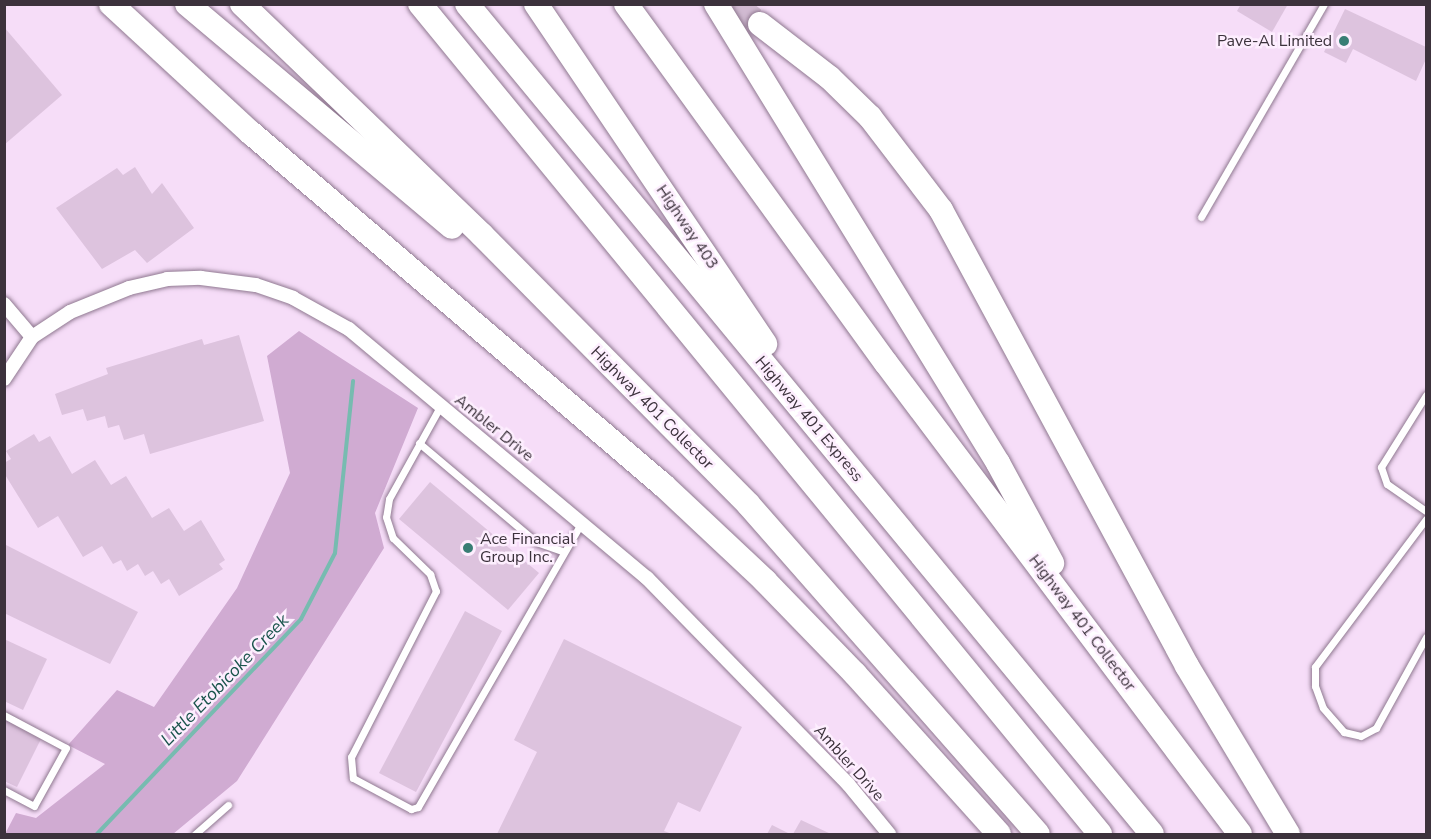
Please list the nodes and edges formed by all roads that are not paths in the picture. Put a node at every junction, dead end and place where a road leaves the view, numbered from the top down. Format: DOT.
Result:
graph roads {
  1 [pos="111,4"];
  2 [pos="187,4"];
  3 [pos="243,4"];
  4 [pos="412,4"];
  5 [pos="420,4"];
  6 [pos="467,4"];
  7 [pos="536,4"];
  8 [pos="626,4"];
  9 [pos="716,4"];
  10 [pos="1324,4"];
  11 [pos="760,24"];
  12 [pos="482,79"];
  13 [pos="1201,217"];
  14 [pos="4,304"];
  15 [pos="564,321"];
  16 [pos="32,337"];
  17 [pos="4,380"];
  18 [pos="1426,394"];
  19 [pos="441,405"];
  20 [pos="419,443"];
  21 [pos="836,451"];
  22 [pos="1426,511"];
  23 [pos="1426,519"];
  24 [pos="582,522"];
  25 [pos="562,551"];
  26 [pos="1090,634"];
  27 [pos="1426,637"];
  28 [pos="4,715"];
  29 [pos="4,790"];
  30 [pos="228,805"];
  31 [pos="195,834"];
  32 [pos="889,834"];
  33 [pos="999,834"];
  34 [pos="1038,834"];
  35 [pos="1100,834"];
  36 [pos="1152,834"];
  37 [pos="1240,834"];
  38 [pos="1288,834"];
  1 -- 33 [label="highway"];
  2 -- 15 [label="highway"];
  3 -- 15 [label="highway, Highway 401 Collector"];
  4 -- 12 [label="highway"];
  5 -- 12 [label="highway"];
  6 -- 21 [label="highway, Highway 401 Express"];
  7 -- 21 [label="highway, Highway 403"];
  8 -- 26 [label="highway, Highway 401 Collector"];
  9 -- 26 [label="highway"];
  10 -- 13 [label="lane"];
  11 -- 38 [label="highway"];
  12 -- 35 [label="highway"];
  14 -- 16 [label="street"];
  15 -- 34 [label="highway, Highway 401 Collector"];
  16 -- 17 [label="street, Ambler Drive"];
  16 -- 19 [label="street, Ambler Drive"];
  18 -- 22 [label="lane"];
  19 -- 20 [label="lane"];
  19 -- 24 [label="street, Ambler Drive"];
  20 -- 25 [label="lane"];
  20 -- 25 [label="lane"];
  21 -- 36 [label="highway, Highway 401 Express"];
  23 -- 27 [label="lane"];
  24 -- 25 [label="lane"];
  24 -- 32 [label="street, Ambler Drive"];
  26 -- 37 [label="highway, Highway 401 Collector"];
  28 -- 29 [label="lane"];
  30 -- 31 [label="lane"];
}
